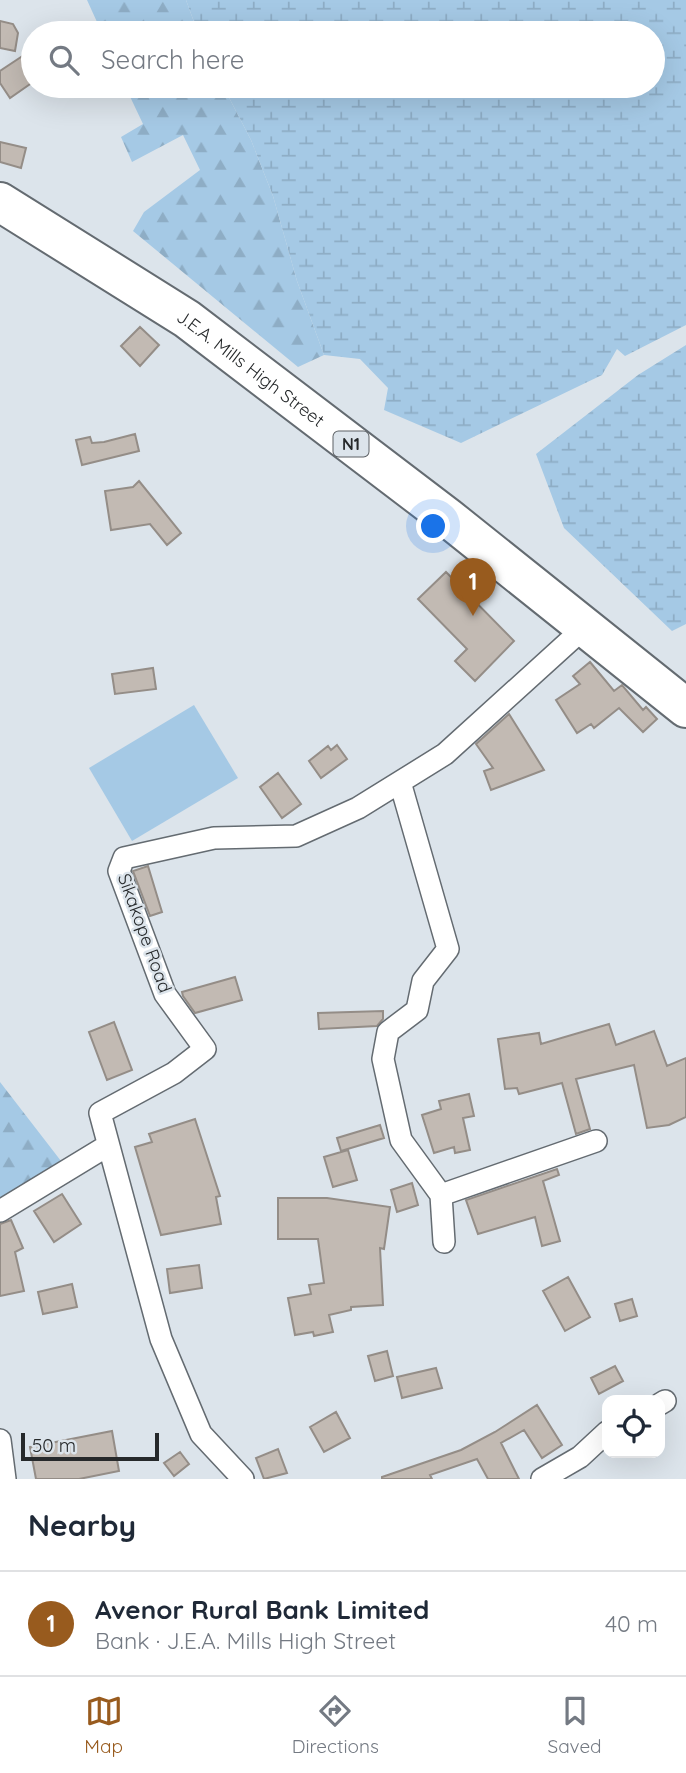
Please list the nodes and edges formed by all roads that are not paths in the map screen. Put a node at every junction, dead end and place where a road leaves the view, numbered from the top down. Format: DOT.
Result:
graph roads {
  1 [pos="0,202"];
  2 [pos="585,627"];
  3 [pos="686,708"];
  4 [pos="400,782"];
  5 [pos="596,1141"];
  6 [pos="107,1146"];
  7 [pos="440,1195"];
  8 [pos="0,1211"];
  9 [pos="444,1242"];
  10 [pos="602,1437"];
  11 [pos="0,1440"];
  12 [pos="5,1479"];
  13 [pos="243,1479"];
  14 [pos="542,1479"];
  1 -- 2 [label="highway, J.E.A. Mills High Street / N1"];
  2 -- 3 [label="highway, J.E.A. Mills High Street / N1"];
  2 -- 4 [label="street, Sikakope Road"];
  4 -- 6 [label="street, Sikakope Road"];
  4 -- 7 [label="street"];
  5 -- 7 [label="street"];
  6 -- 8 [label="street"];
  6 -- 13 [label="street, Sikakope Road"];
  7 -- 9 [label="street"];
  10 -- 14 [label="street"];
  11 -- 12 [label="street"];
}
